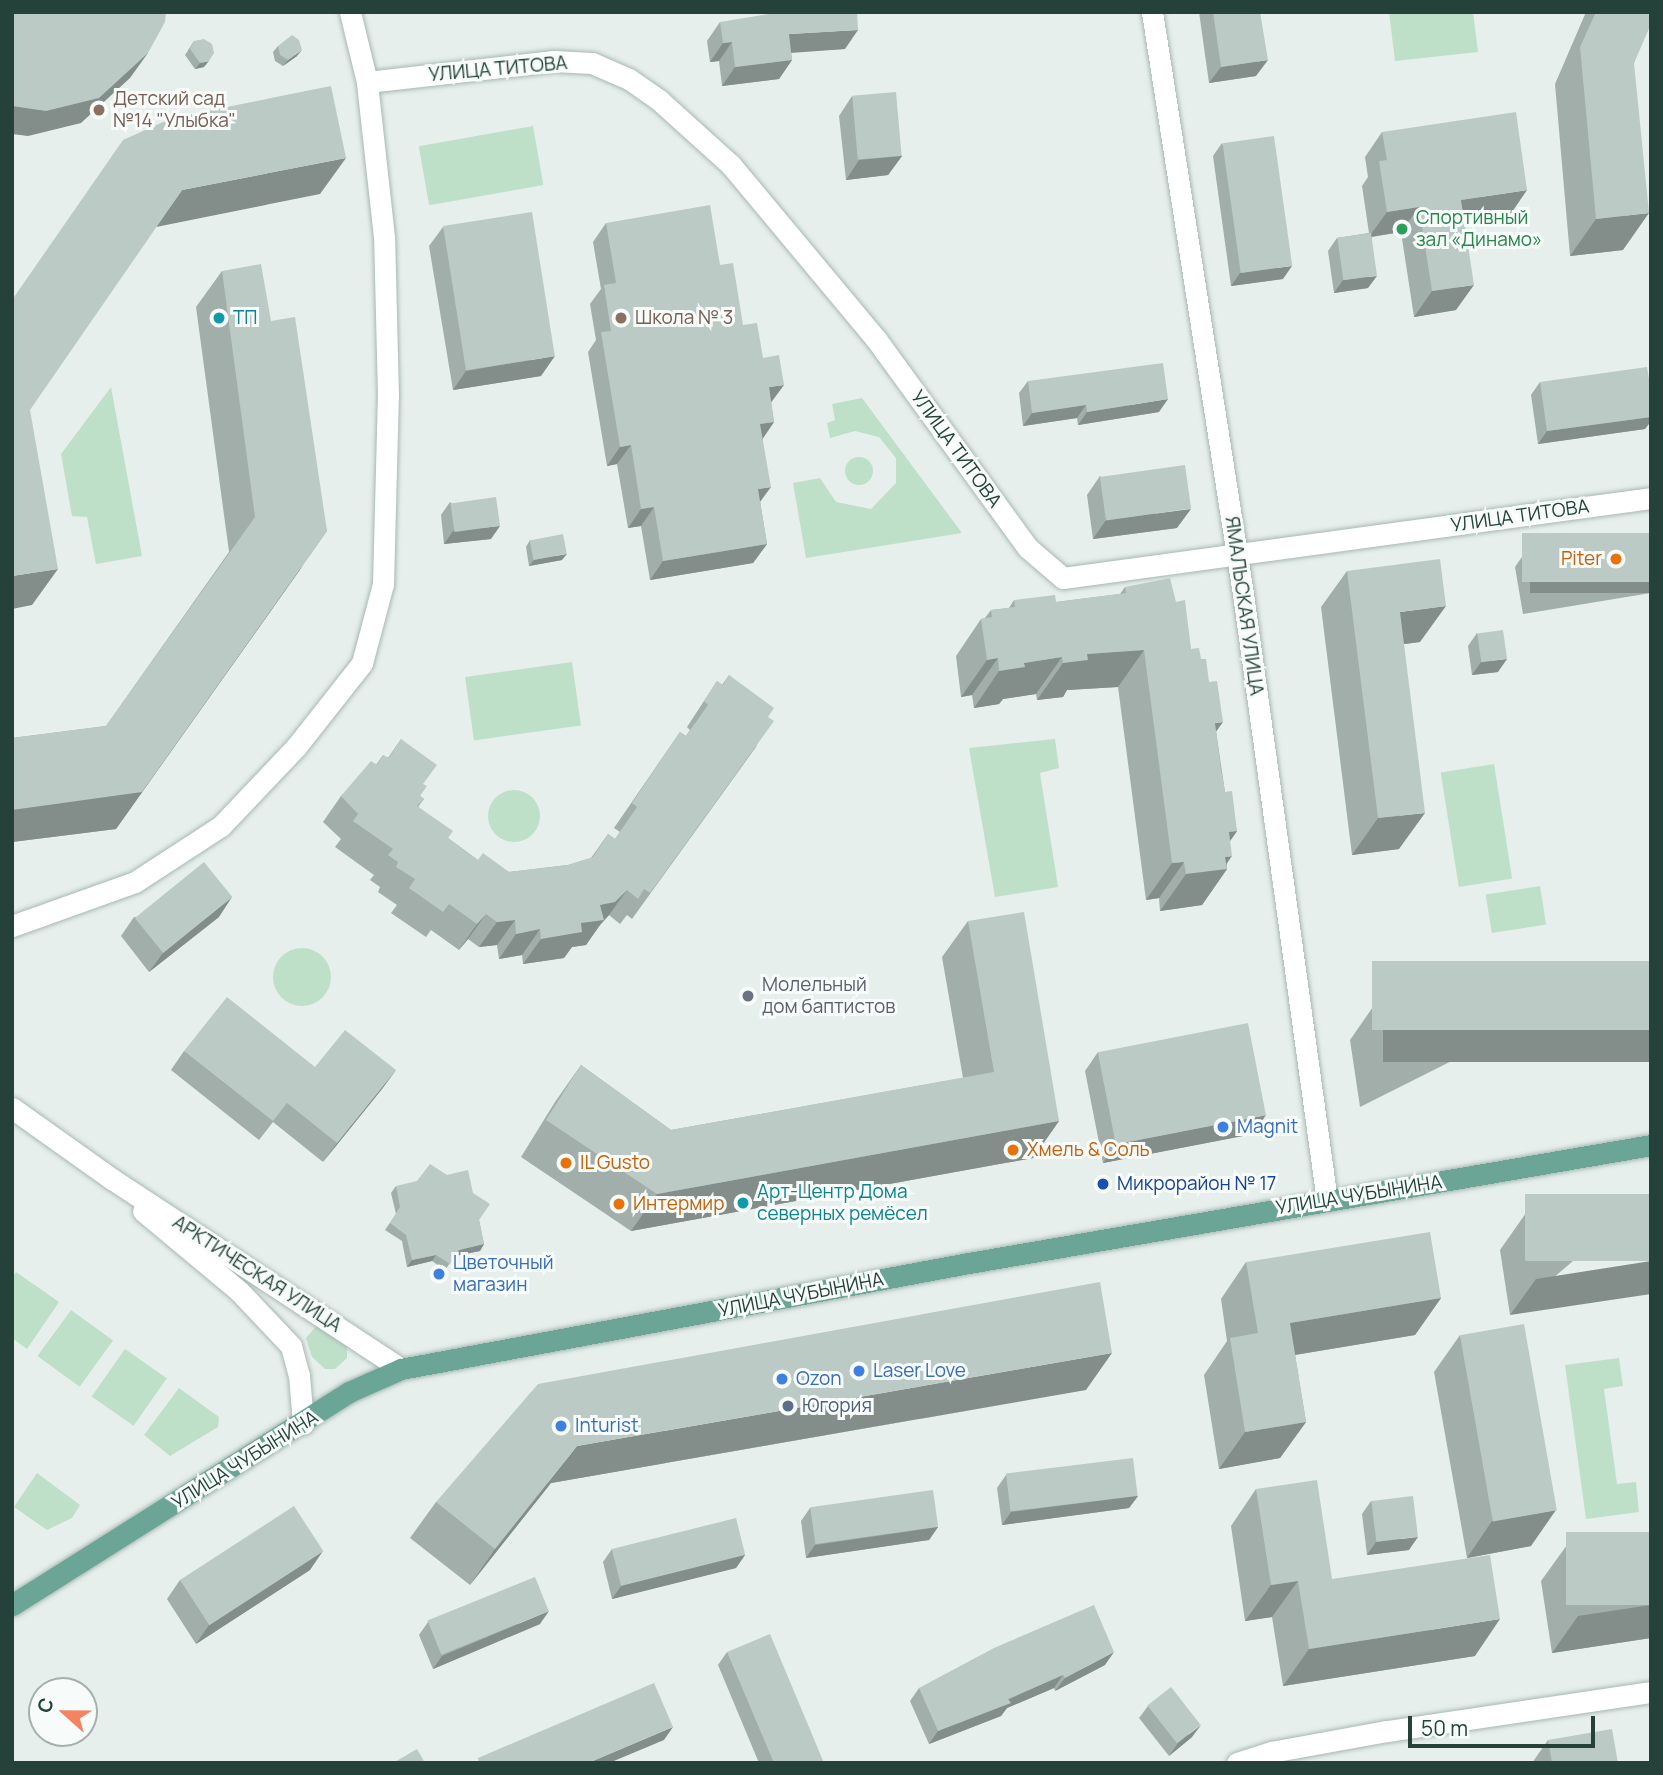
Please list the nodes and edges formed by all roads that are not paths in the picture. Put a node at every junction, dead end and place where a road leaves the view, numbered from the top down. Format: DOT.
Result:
graph roads {
  1 [pos="350,12"];
  2 [pos="1152,12"];
  3 [pos="367,82"];
  4 [pos="1651,498"];
  5 [pos="1237,554"];
  6 [pos="12,926"];
  7 [pos="12,1108"];
  8 [pos="1651,1145"];
  9 [pos="112,1180"];
  10 [pos="1327,1201"];
  11 [pos="401,1370"];
  12 [pos="303,1424"];
  13 [pos="12,1605"];
  14 [pos="1651,1692"];
  15 [pos="1237,1763"];
  1 -- 3 [label="street"];
  2 -- 5 [label="street, ЯМАЛЬСКАЯ УЛИЦА"];
  3 -- 5 [label="street, УЛИЦА ТИТОВА"];
  3 -- 6 [label="street"];
  4 -- 5 [label="street, УЛИЦА ТИТОВА"];
  5 -- 10 [label="street, ЯМАЛЬСКАЯ УЛИЦА"];
  7 -- 9 [label="street, АРКТИЧЕСКАЯ УЛИЦА"];
  8 -- 10 [label="main road, УЛИЦА ЧУБЫНИНА"];
  9 -- 11 [label="street, АРКТИЧЕСКАЯ УЛИЦА"];
  9 -- 12 [label="street, АРКТИЧЕСКАЯ УЛИЦА"];
  10 -- 11 [label="main road, УЛИЦА ЧУБЫНИНА"];
  11 -- 12 [label="main road, УЛИЦА ЧУБЫНИНА"];
  12 -- 13 [label="main road, УЛИЦА ЧУБЫНИНА"];
  14 -- 15 [label="street"];
}
